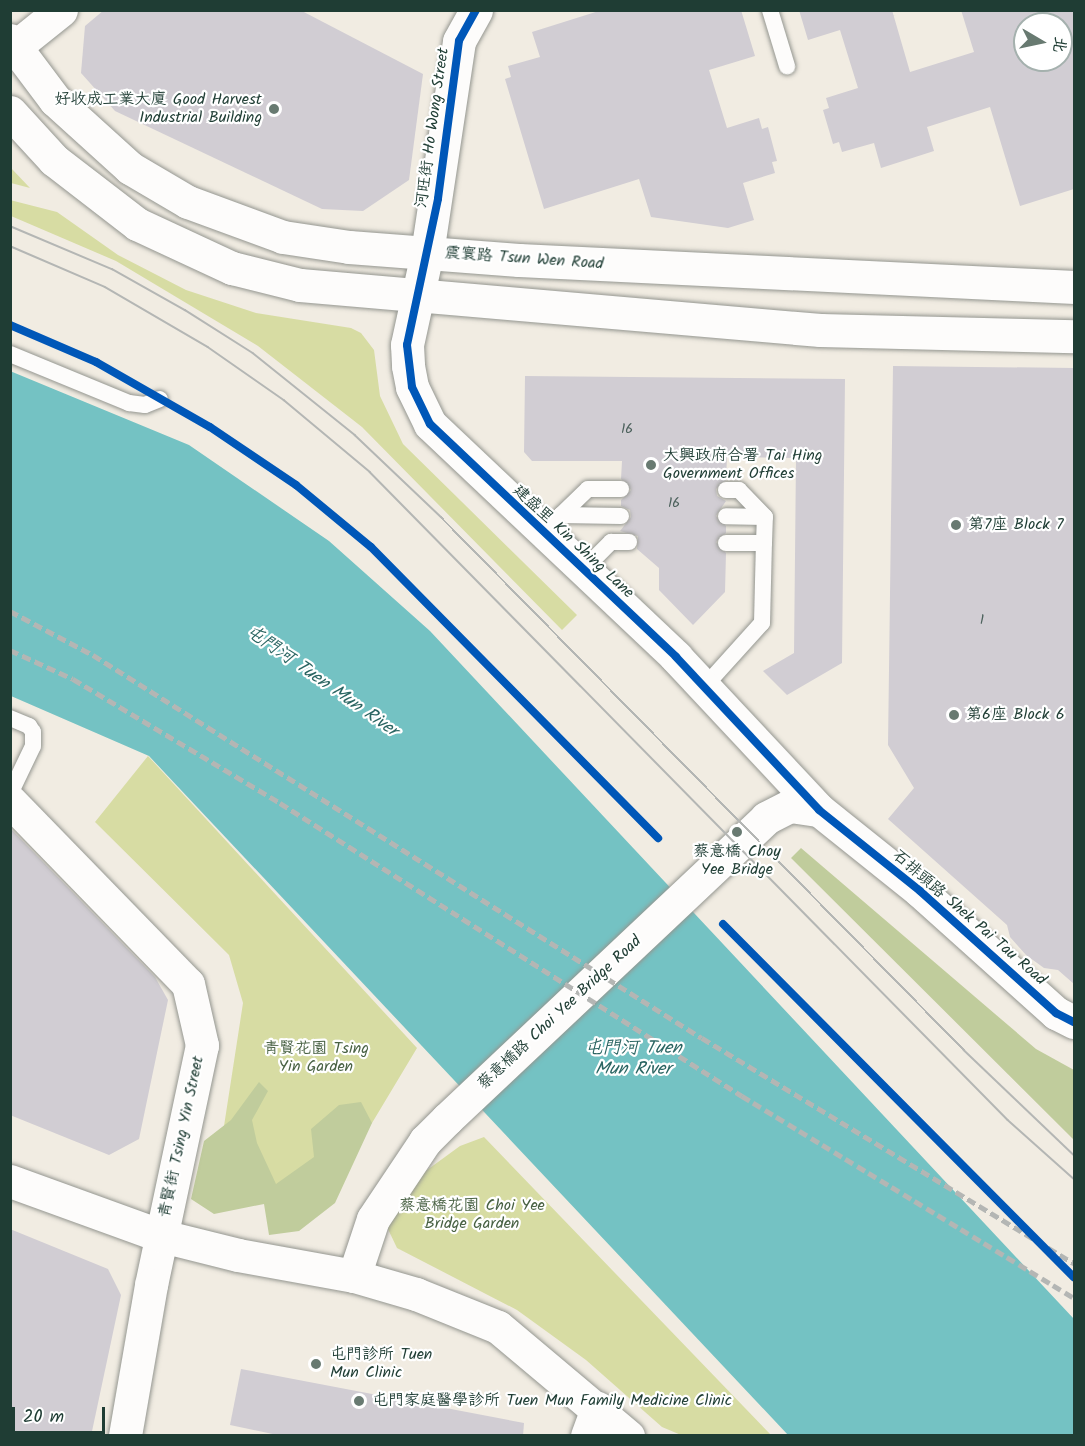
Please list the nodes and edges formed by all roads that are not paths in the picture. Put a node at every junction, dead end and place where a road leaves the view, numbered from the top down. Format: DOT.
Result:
graph roads {
  1 [pos="61,10"];
  2 [pos="476,10"];
  3 [pos="771,10"];
  4 [pos="13,44"];
  5 [pos="787,66"];
  6 [pos="10,112"];
  7 [pos="427,253"];
  8 [pos="1074,287"];
  9 [pos="417,297"];
  10 [pos="1074,336"];
  11 [pos="10,354"];
  12 [pos="160,399"];
  13 [pos="621,489"];
  14 [pos="726,490"];
  15 [pos="621,516"];
  16 [pos="726,516"];
  17 [pos="765,517"];
  18 [pos="552,524"];
  19 [pos="629,542"];
  20 [pos="726,543"];
  21 [pos="765,543"];
  22 [pos="582,570"];
  23 [pos="705,686"];
  24 [pos="10,718"];
  25 [pos="10,794"];
  26 [pos="10,801"];
  27 [pos="819,810"];
  28 [pos="1074,1022"];
  29 [pos="10,1181"];
  30 [pos="162,1236"];
  31 [pos="354,1276"];
  32 [pos="592,1422"];
  33 [pos="125,1436"];
  34 [pos="628,1436"];
  1 -- 4 [label="street"];
  2 -- 7 [label="street, 河旺街 Ho Wong Street"];
  3 -- 5 [label="lane"];
  4 -- 7 [label="street, 震寰路 Tsun Wen Road"];
  6 -- 9 [label="street"];
  7 -- 8 [label="street, 震寰路 Tsun Wen Road"];
  7 -- 9 [label="street, 建盛里 Kin Shing Lane"];
  9 -- 10 [label="street"];
  9 -- 18 [label="street, 建盛里 Kin Shing Lane"];
  11 -- 12 [label="lane"];
  13 -- 18 [label="lane"];
  14 -- 17 [label="lane"];
  15 -- 18 [label="lane"];
  16 -- 17 [label="lane"];
  17 -- 21 [label="lane"];
  18 -- 22 [label="street, 建盛里 Kin Shing Lane"];
  19 -- 22 [label="lane"];
  20 -- 21 [label="lane"];
  21 -- 23 [label="lane"];
  22 -- 23 [label="street, 建盛里 Kin Shing Lane"];
  23 -- 27 [label="street, 建盛里 Kin Shing Lane"];
  24 -- 25 [label="lane"];
  26 -- 30 [label="street, 青賢街 Tsing Yin Street"];
  27 -- 28 [label="street, 石排頭路 Shek Pai Tau Road"];
  27 -- 31 [label="street, 蔡意橋路 Choi Yee Bridge Road"];
  29 -- 30 [label="street"];
  30 -- 31 [label="street"];
  30 -- 33 [label="street, 青賢街 Tsing Yin Street"];
  31 -- 32 [label="street"];
  32 -- 34 [label="street"];
}
